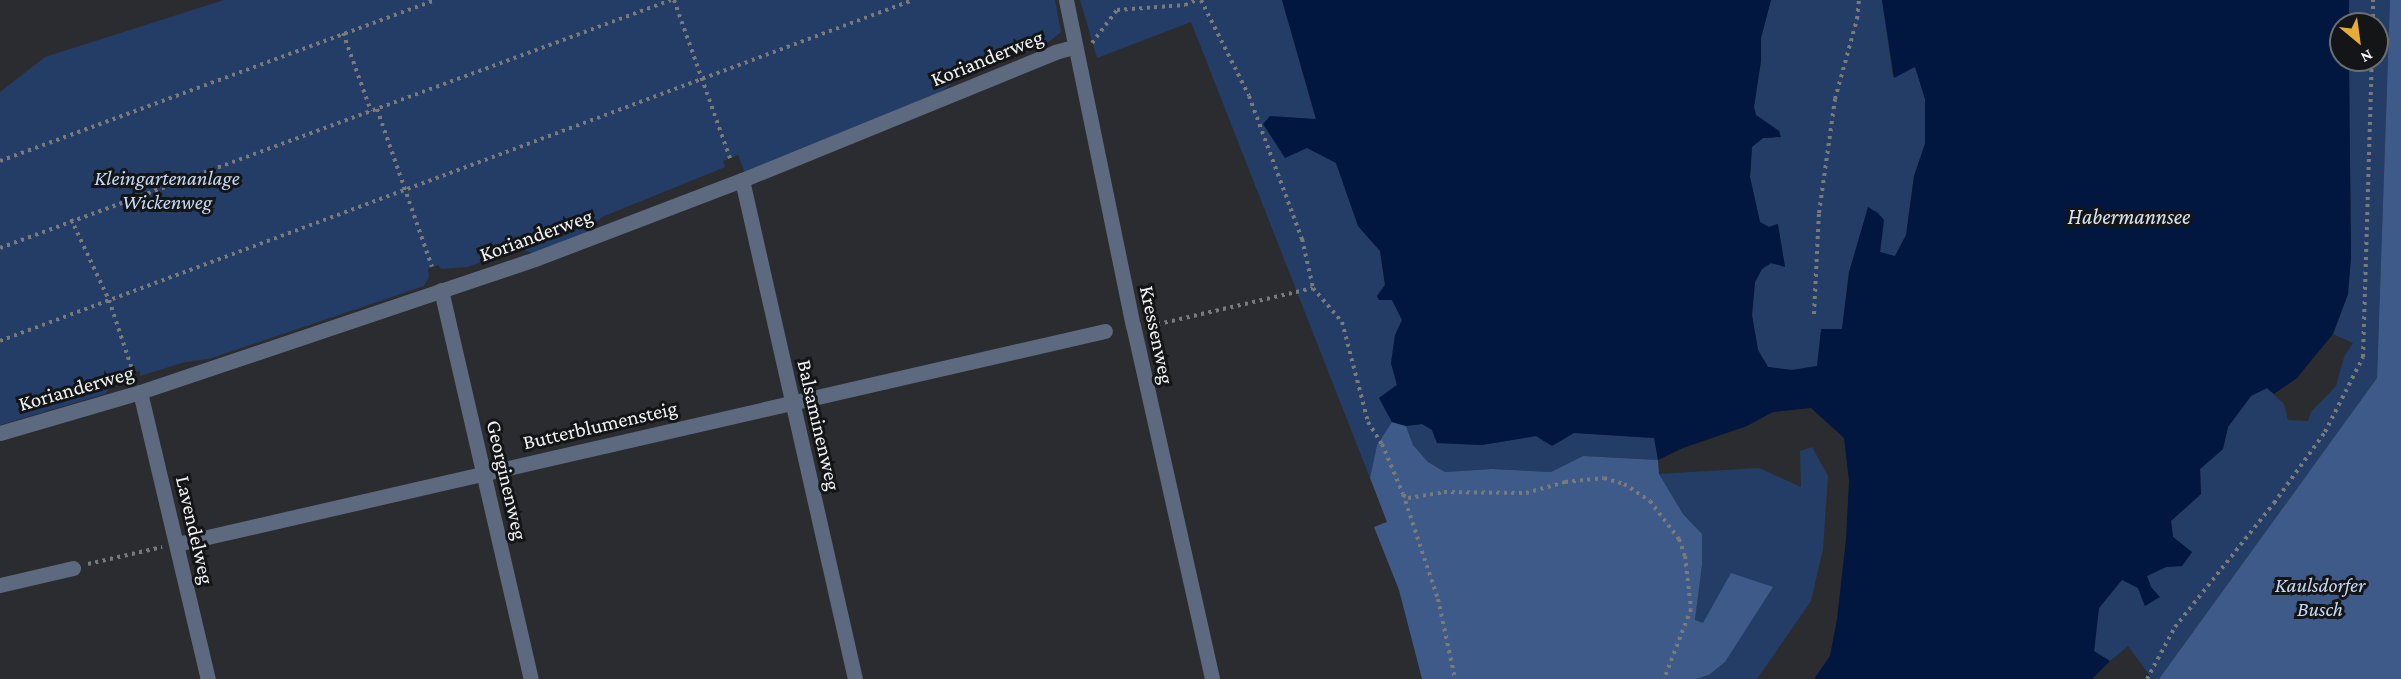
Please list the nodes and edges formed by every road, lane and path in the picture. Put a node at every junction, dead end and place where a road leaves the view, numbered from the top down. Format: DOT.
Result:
graph roads {
  1 [pos="435,0"];
  2 [pos="673,0"];
  3 [pos="913,0"];
  4 [pos="1066,0"];
  5 [pos="1199,0"];
  6 [pos="1859,0"];
  7 [pos="343,33"];
  8 [pos="1074,47"];
  9 [pos="2372,72"];
  10 [pos="701,80"];
  11 [pos="377,109"];
  12 [pos="371,111"];
  13 [pos="730,158"];
  14 [pos="0,160"];
  15 [pos="742,180"];
  16 [pos="406,190"];
  17 [pos="71,219"];
  18 [pos="0,248"];
  19 [pos="432,267"];
  20 [pos="1313,288"];
  21 [pos="441,290"];
  22 [pos="109,300"];
  23 [pos="1814,314"];
  24 [pos="1134,330"];
  25 [pos="1105,331"];
  26 [pos="0,341"];
  27 [pos="133,372"];
  28 [pos="140,392"];
  29 [pos="792,403"];
  30 [pos="0,433"];
  31 [pos="484,473"];
  32 [pos="1402,494"];
  33 [pos="177,544"];
  34 [pos="73,568"];
  35 [pos="0,585"];
  36 [pos="208,679"];
  37 [pos="531,679"];
  38 [pos="855,679"];
  39 [pos="1212,679"];
  40 [pos="1455,679"];
  41 [pos="1664,679"];
  42 [pos="2147,679"];
  1 -- 7 [label="path"];
  2 -- 10 [label="path"];
  2 -- 11 [label="path"];
  3 -- 10 [label="path"];
  4 -- 8 [label="street, Kressenweg"];
  5 -- 8 [label="path"];
  5 -- 20 [label="path"];
  6 -- 23 [label="path"];
  7 -- 12 [label="path"];
  7 -- 14 [label="path"];
  8 -- 15 [label="street, Korianderweg"];
  8 -- 24 [label="street, Kressenweg"];
  9 -- 42 [label="path"];
  10 -- 13 [label="path"];
  10 -- 16 [label="path"];
  11 -- 12 [label="path"];
  11 -- 16 [label="path"];
  12 -- 17 [label="path"];
  15 -- 21 [label="street, Korianderweg"];
  15 -- 29 [label="street, Balsaminenweg"];
  16 -- 19 [label="path"];
  16 -- 22 [label="path"];
  17 -- 18 [label="path"];
  17 -- 22 [label="path"];
  20 -- 24 [label="path"];
  20 -- 32 [label="path"];
  21 -- 28 [label="street, Korianderweg"];
  21 -- 31 [label="street, Georginenweg"];
  22 -- 26 [label="path"];
  22 -- 27 [label="path"];
  24 -- 39 [label="street, Kressenweg"];
  25 -- 29 [label="street, Butterblumensteig"];
  28 -- 30 [label="street, Korianderweg"];
  28 -- 33 [label="street, Lavendelweg"];
  29 -- 31 [label="street, Butterblumensteig"];
  29 -- 38 [label="street, Balsaminenweg"];
  31 -- 33 [label="street, Butterblumensteig"];
  31 -- 37 [label="street, Georginenweg"];
  32 -- 40 [label="path"];
  32 -- 41 [label="path"];
  33 -- 34 [label="path"];
  33 -- 36 [label="street, Lavendelweg"];
  34 -- 35 [label="street"];
}
